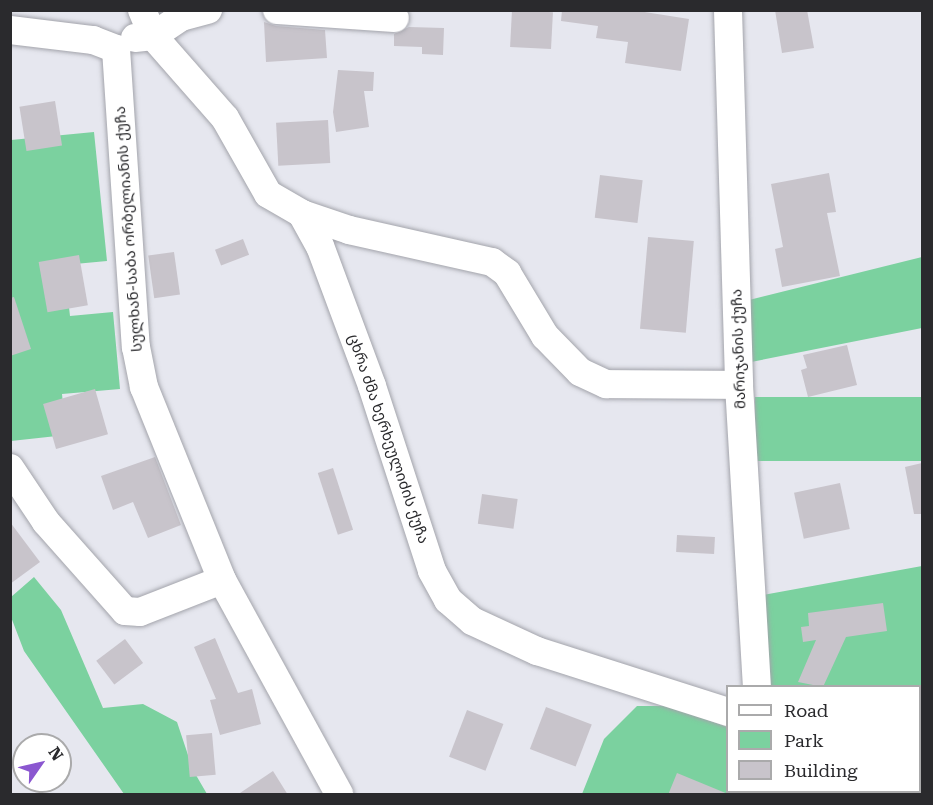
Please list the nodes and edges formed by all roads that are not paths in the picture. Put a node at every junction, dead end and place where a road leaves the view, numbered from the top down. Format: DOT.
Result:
graph roads {
  1 [pos="142,10"];
  2 [pos="208,10"];
  3 [pos="277,10"];
  4 [pos="728,10"];
  5 [pos="395,18"];
  6 [pos="10,30"];
  7 [pos="153,36"];
  8 [pos="116,49"];
  9 [pos="302,214"];
  10 [pos="739,385"];
  11 [pos="10,468"];
  12 [pos="222,580"];
  13 [pos="757,685"];
  14 [pos="726,711"];
  15 [pos="339,795"];
  1 -- 7 [label="street"];
  2 -- 7 [label="street"];
  3 -- 5 [label="street"];
  4 -- 10 [label="street, მარიჯანის ქუჩა"];
  6 -- 8 [label="street"];
  7 -- 8 [label="street"];
  7 -- 9 [label="street"];
  8 -- 12 [label="street, სულხან-საბა ორბელიანის ქუჩა"];
  9 -- 10 [label="street"];
  9 -- 14 [label="street, ცხრა ძმა ხერხეულიძის ქუჩა"];
  10 -- 13 [label="street, მარიჯანის ქუჩა"];
  11 -- 12 [label="street"];
  12 -- 15 [label="street, სულხან-საბა ორბელიანის ქუჩა"];
}
